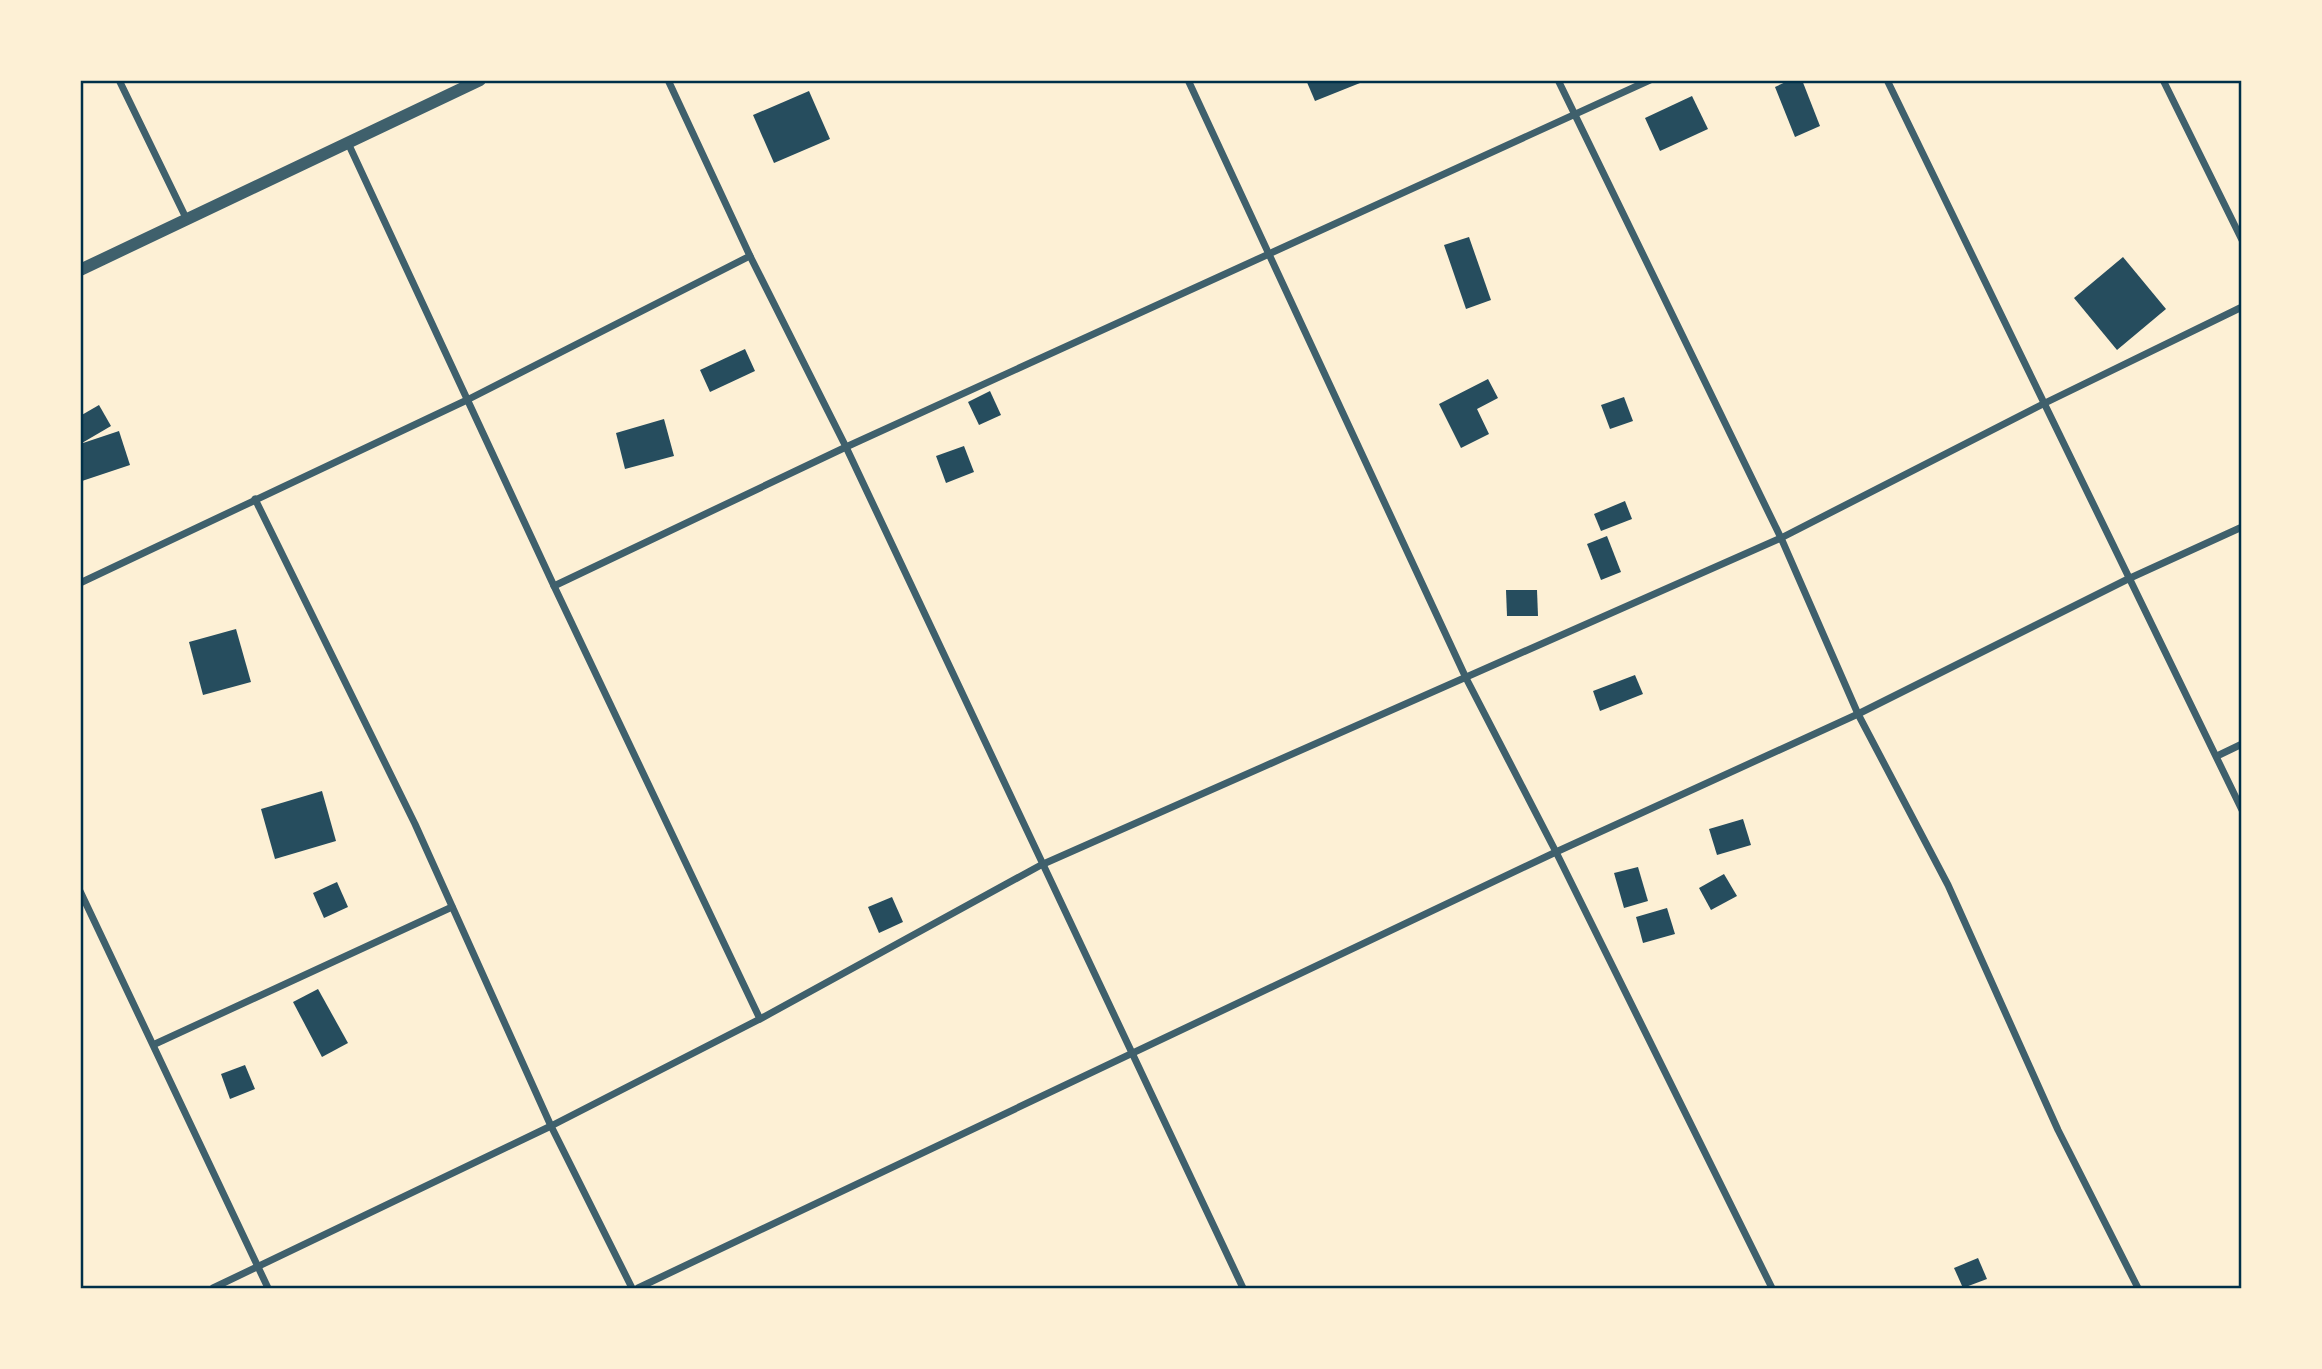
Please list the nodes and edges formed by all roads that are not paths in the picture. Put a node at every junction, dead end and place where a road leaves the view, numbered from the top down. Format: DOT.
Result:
graph roads {
  1 [pos="119,80"];
  2 [pos="480,80"];
  3 [pos="668,80"];
  4 [pos="1188,80"];
  5 [pos="1558,80"];
  6 [pos="1650,80"];
  7 [pos="1887,80"];
  8 [pos="2163,80"];
  9 [pos="463,84"];
  10 [pos="1575,117"];
  11 [pos="348,142"];
  12 [pos="187,220"];
  13 [pos="2242,240"];
  14 [pos="1271,252"];
  15 [pos="750,256"];
  16 [pos="80,270"];
  17 [pos="2242,307"];
  18 [pos="467,400"];
  19 [pos="2045,403"];
  20 [pos="846,447"];
  21 [pos="255,499"];
  22 [pos="2242,527"];
  23 [pos="1781,538"];
  24 [pos="2128,579"];
  25 [pos="80,583"];
  26 [pos="554,586"];
  27 [pos="1466,678"];
  28 [pos="1858,714"];
  29 [pos="2242,744"];
  30 [pos="2217,756"];
  31 [pos="2242,810"];
  32 [pos="1556,852"];
  33 [pos="1041,865"];
  34 [pos="80,891"];
  35 [pos="453,907"];
  36 [pos="760,1019"];
  37 [pos="155,1044"];
  38 [pos="1130,1054"];
  39 [pos="551,1126"];
  40 [pos="258,1267"];
  41 [pos="213,1289"];
  42 [pos="268,1289"];
  43 [pos="632,1289"];
  44 [pos="638,1289"];
  45 [pos="1243,1289"];
  46 [pos="1772,1289"];
  47 [pos="2138,1289"];
  1 -- 12 [label="street"];
  2 -- 9 [label="street"];
  3 -- 15 [label="street"];
  4 -- 14 [label="street"];
  5 -- 10 [label="street"];
  6 -- 10 [label="street"];
  7 -- 19 [label="street"];
  8 -- 13 [label="street"];
  9 -- 11 [label="street"];
  10 -- 14 [label="street"];
  10 -- 23 [label="street"];
  11 -- 12 [label="street"];
  11 -- 18 [label="street"];
  12 -- 16 [label="street"];
  14 -- 20 [label="street"];
  14 -- 27 [label="street"];
  15 -- 18 [label="street"];
  15 -- 20 [label="street"];
  17 -- 19 [label="street"];
  18 -- 21 [label="street"];
  18 -- 26 [label="street"];
  19 -- 23 [label="street"];
  19 -- 24 [label="street"];
  20 -- 26 [label="street"];
  20 -- 33 [label="street"];
  21 -- 25 [label="street"];
  21 -- 35 [label="street"];
  22 -- 24 [label="street"];
  23 -- 27 [label="street"];
  23 -- 28 [label="street"];
  24 -- 28 [label="street"];
  24 -- 30 [label="street"];
  26 -- 36 [label="street"];
  27 -- 32 [label="street"];
  27 -- 33 [label="street"];
  28 -- 32 [label="street"];
  28 -- 47 [label="street"];
  29 -- 30 [label="street"];
  30 -- 31 [label="street"];
  32 -- 38 [label="street"];
  32 -- 46 [label="street"];
  33 -- 36 [label="street"];
  33 -- 38 [label="street"];
  34 -- 37 [label="street"];
  35 -- 37 [label="street"];
  35 -- 39 [label="street"];
  36 -- 39 [label="street"];
  37 -- 40 [label="street"];
  38 -- 44 [label="street"];
  38 -- 45 [label="street"];
  39 -- 40 [label="street"];
  39 -- 43 [label="street"];
  40 -- 41 [label="street"];
  40 -- 42 [label="street"];
}
